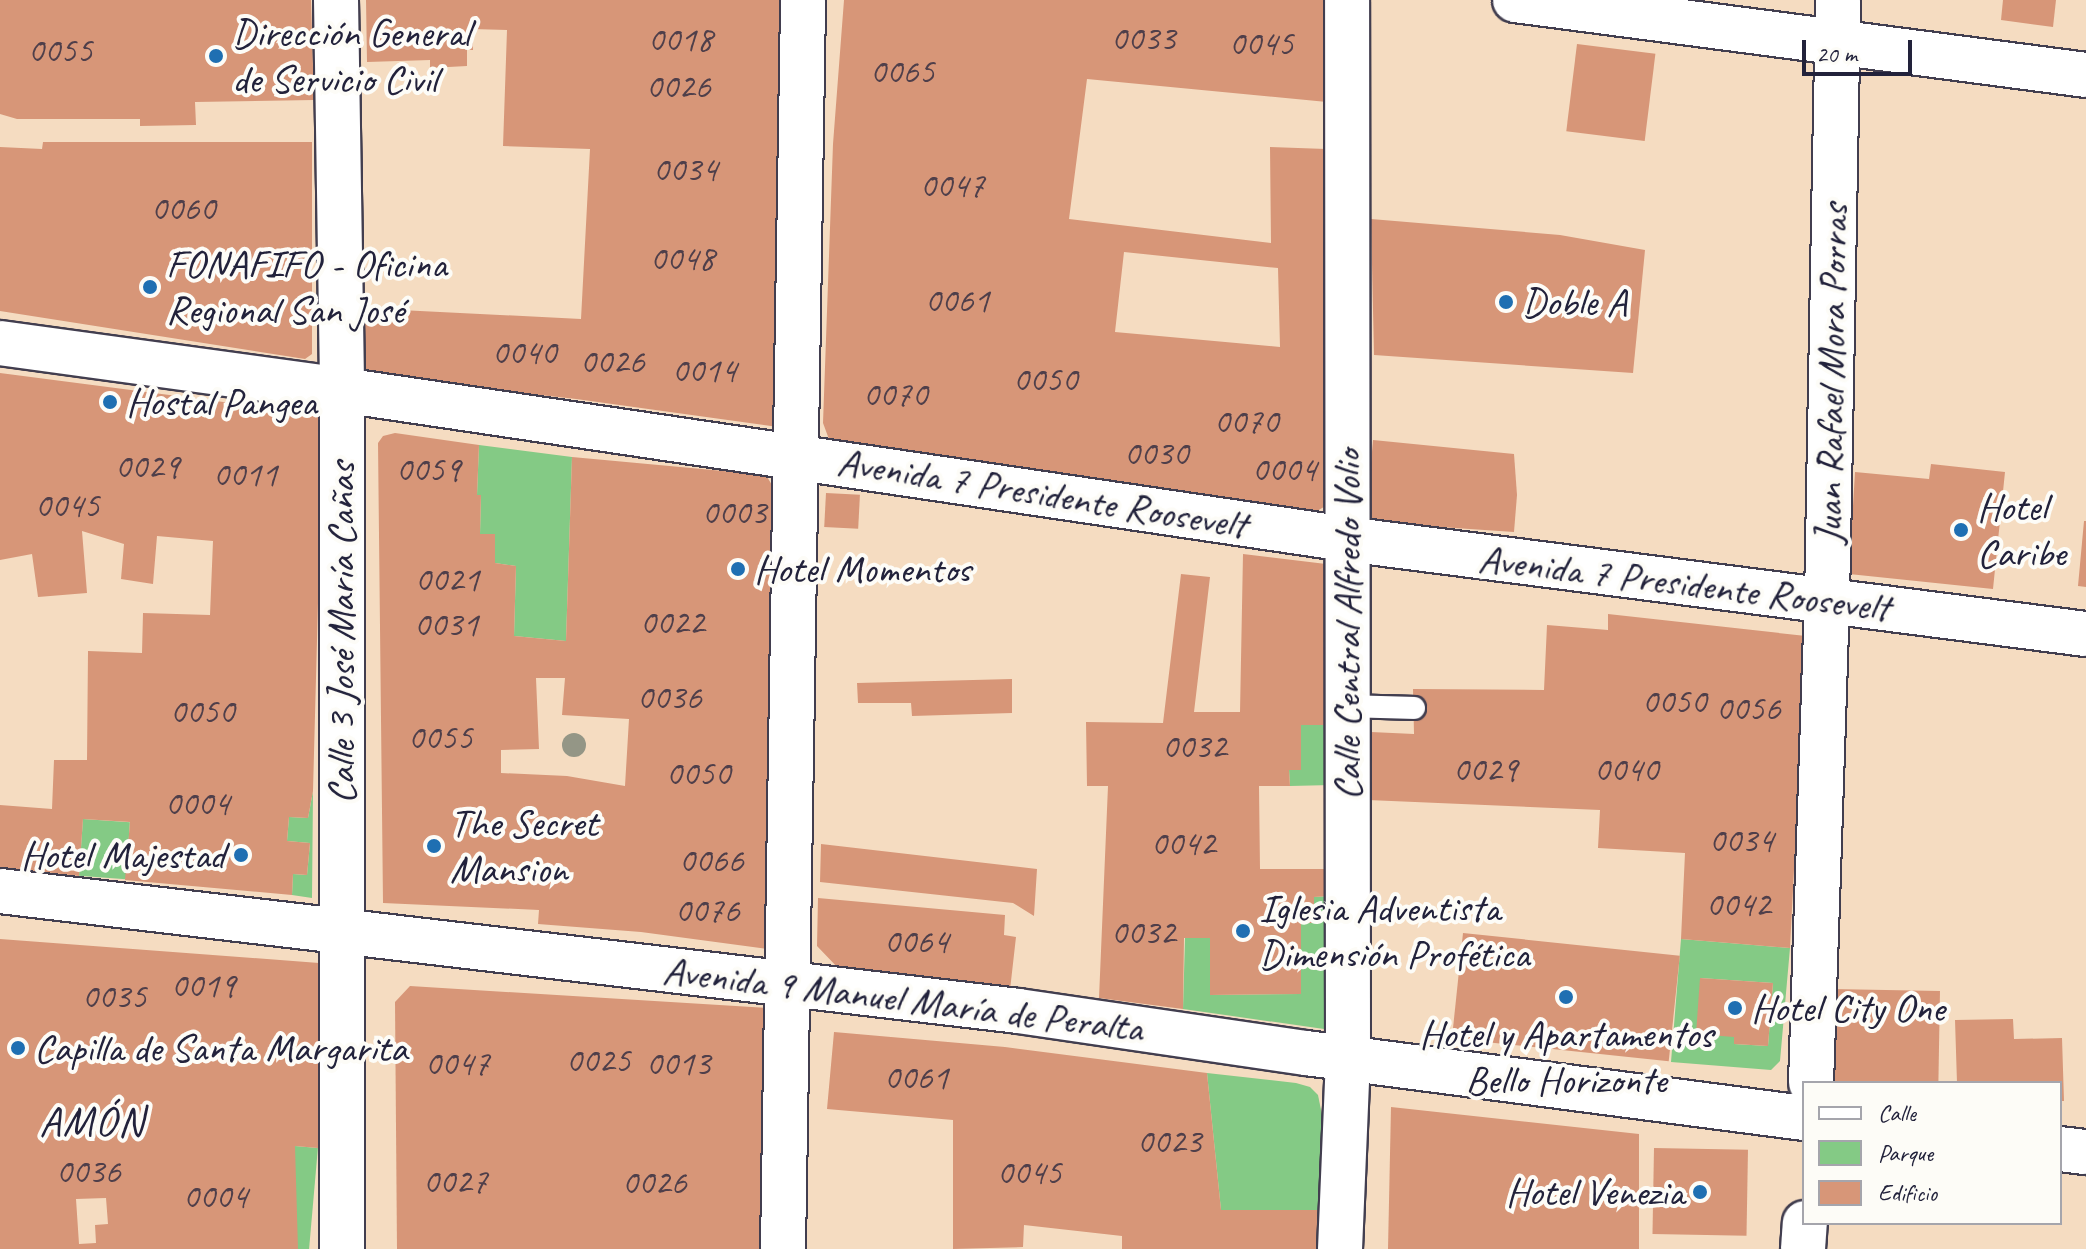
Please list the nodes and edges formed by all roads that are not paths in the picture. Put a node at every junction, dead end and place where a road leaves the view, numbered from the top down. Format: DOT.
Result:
graph roads {
  1 [pos="336,0"];
  2 [pos="803,0"];
  3 [pos="1347,0"];
  4 [pos="1515,0"];
  5 [pos="1838,0"];
  6 [pos="1838,43"];
  7 [pos="2086,75"];
  8 [pos="0,343"];
  9 [pos="342,390"];
  10 [pos="794,456"];
  11 [pos="1346,539"];
  12 [pos="1827,601"];
  13 [pos="2086,634"];
  14 [pos="1347,706"];
  15 [pos="1414,708"];
  16 [pos="0,891"];
  17 [pos="341,931"];
  18 [pos="786,983"];
  19 [pos="1348,1058"];
  20 [pos="1811,1081"];
  21 [pos="1802,1118"];
  22 [pos="2062,1149"];
  23 [pos="2086,1152"];
  24 [pos="1805,1225"];
  25 [pos="342,1249"];
  26 [pos="783,1249"];
  27 [pos="1340,1249"];
  28 [pos="1803,1249"];
  1 -- 9 [label="street, Calle 3 José María Cañas"];
  2 -- 10 [label="street"];
  3 -- 11 [label="street, Calle Central Alfredo Volio"];
  4 -- 6 [label="street"];
  5 -- 6 [label="street, Juan Rafael Mora Porras"];
  6 -- 7 [label="street"];
  6 -- 12 [label="street, Juan Rafael Mora Porras"];
  8 -- 9 [label="street, Avenida 7 Presidente Roosevelt"];
  9 -- 10 [label="street, Avenida 7 Presidente Roosevelt"];
  9 -- 17 [label="street, Calle 3 José María Cañas"];
  10 -- 11 [label="street, Avenida 7 Presidente Roosevelt"];
  10 -- 18 [label="street"];
  11 -- 12 [label="street, Avenida 7 Presidente Roosevelt"];
  11 -- 14 [label="street, Calle Central Alfredo Volio"];
  12 -- 13 [label="street, Avenida 7 Presidente Roosevelt"];
  12 -- 20 [label="street, Juan Rafael Mora Porras"];
  14 -- 15 [label="lane"];
  14 -- 19 [label="street, Calle Central Alfredo Volio"];
  16 -- 17 [label="street, Avenida 9 Manuel María de Peralta"];
  17 -- 18 [label="street, Avenida 9 Manuel María de Peralta"];
  17 -- 25 [label="street, Calle 3 José María Cañas"];
  18 -- 19 [label="street, Avenida 9 Manuel María de Peralta"];
  18 -- 26 [label="street"];
  19 -- 21 [label="street, Avenida 9 Manuel María de Peralta"];
  19 -- 27 [label="street, Calle Central Alfredo Volio"];
  22 -- 23 [label="street"];
  24 -- 28 [label="street"];
}
